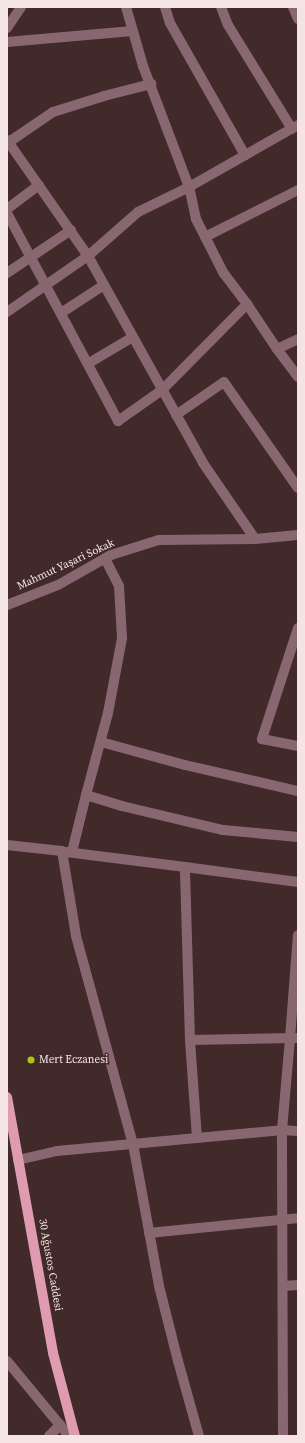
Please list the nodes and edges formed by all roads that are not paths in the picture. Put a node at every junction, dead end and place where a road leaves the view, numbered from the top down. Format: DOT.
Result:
graph roads {
  1 [pos="21,7"];
  2 [pos="126,7"];
  3 [pos="165,7"];
  4 [pos="220,7"];
  5 [pos="293,7"];
  6 [pos="298,19"];
  7 [pos="7,28"];
  8 [pos="133,31"];
  9 [pos="7,42"];
  10 [pos="151,84"];
  11 [pos="295,127"];
  12 [pos="8,141"];
  13 [pos="245,156"];
  14 [pos="39,185"];
  15 [pos="190,187"];
  16 [pos="298,190"];
  17 [pos="7,209"];
  18 [pos="7,213"];
  19 [pos="71,230"];
  20 [pos="205,237"];
  21 [pos="88,256"];
  22 [pos="31,257"];
  23 [pos="7,273"];
  24 [pos="104,285"];
  25 [pos="46,286"];
  26 [pos="247,304"];
  27 [pos="7,312"];
  28 [pos="61,313"];
  29 [pos="133,337"];
  30 [pos="298,339"];
  31 [pos="277,349"];
  32 [pos="88,363"];
  33 [pos="298,377"];
  34 [pos="162,390"];
  35 [pos="176,415"];
  36 [pos="298,488"];
  37 [pos="298,535"];
  38 [pos="255,539"];
  39 [pos="106,558"];
  40 [pos="7,605"];
  41 [pos="298,628"];
  42 [pos="101,742"];
  43 [pos="298,746"];
  44 [pos="298,791"];
  45 [pos="86,795"];
  46 [pos="298,837"];
  47 [pos="7,845"];
  48 [pos="67,852"];
  49 [pos="185,867"];
  50 [pos="298,882"];
  51 [pos="298,935"];
  52 [pos="296,990"];
  53 [pos="294,1038"];
  54 [pos="190,1040"];
  55 [pos="7,1098"];
  56 [pos="282,1130"];
  57 [pos="298,1130"];
  58 [pos="197,1138"];
  59 [pos="133,1144"];
  60 [pos="18,1160"];
  61 [pos="283,1218"];
  62 [pos="298,1218"];
  63 [pos="149,1233"];
  64 [pos="298,1285"];
  65 [pos="283,1286"];
  66 [pos="7,1361"];
  67 [pos="60,1425"];
  68 [pos="49,1436"];
  69 [pos="69,1436"];
  70 [pos="75,1436"];
  71 [pos="199,1436"];
  72 [pos="283,1436"];
  1 -- 7 [label="street"];
  2 -- 8 [label="street"];
  3 -- 13 [label="street"];
  4 -- 11 [label="street"];
  5 -- 6 [label="street"];
  8 -- 9 [label="street"];
  8 -- 10 [label="street"];
  10 -- 12 [label="street"];
  10 -- 15 [label="street"];
  11 -- 13 [label="street"];
  12 -- 14 [label="street"];
  13 -- 15 [label="street"];
  14 -- 17 [label="street"];
  14 -- 19 [label="street"];
  15 -- 20 [label="street"];
  15 -- 21 [label="street"];
  16 -- 20 [label="street"];
  18 -- 22 [label="street"];
  19 -- 21 [label="street"];
  19 -- 22 [label="street"];
  20 -- 26 [label="street"];
  21 -- 24 [label="street"];
  21 -- 25 [label="street"];
  22 -- 23 [label="street"];
  22 -- 25 [label="street"];
  24 -- 28 [label="street"];
  24 -- 29 [label="street"];
  25 -- 27 [label="street"];
  25 -- 28 [label="street"];
  26 -- 31 [label="street"];
  26 -- 34 [label="street"];
  28 -- 32 [label="street"];
  29 -- 32 [label="street"];
  29 -- 34 [label="street"];
  30 -- 31 [label="street"];
  31 -- 33 [label="street"];
  32 -- 34 [label="street"];
  34 -- 35 [label="street"];
  35 -- 36 [label="street"];
  35 -- 38 [label="street"];
  37 -- 38 [label="street, Mahmut Yaşari Sokak"];
  38 -- 39 [label="street, Mahmut Yaşari Sokak"];
  39 -- 40 [label="street, Mahmut Yaşari Sokak"];
  39 -- 42 [label="street"];
  41 -- 43 [label="street"];
  42 -- 44 [label="street"];
  42 -- 45 [label="street"];
  45 -- 46 [label="street"];
  45 -- 48 [label="street"];
  47 -- 48 [label="street"];
  48 -- 49 [label="street"];
  48 -- 59 [label="street"];
  49 -- 50 [label="street"];
  49 -- 54 [label="street"];
  51 -- 52 [label="street"];
  52 -- 53 [label="street"];
  53 -- 54 [label="street"];
  53 -- 56 [label="street"];
  54 -- 58 [label="street"];
  55 -- 60 [label="main road, 30 Ağustos Caddesi"];
  56 -- 57 [label="street"];
  56 -- 58 [label="street"];
  56 -- 61 [label="street"];
  58 -- 59 [label="street"];
  59 -- 60 [label="street"];
  59 -- 63 [label="street"];
  60 -- 70 [label="main road, 30 Ağustos Caddesi"];
  61 -- 62 [label="street"];
  61 -- 63 [label="street"];
  61 -- 65 [label="street"];
  63 -- 71 [label="street"];
  64 -- 65 [label="street"];
  65 -- 72 [label="street"];
  66 -- 67 [label="street"];
  67 -- 68 [label="street"];
  67 -- 69 [label="street"];
}
